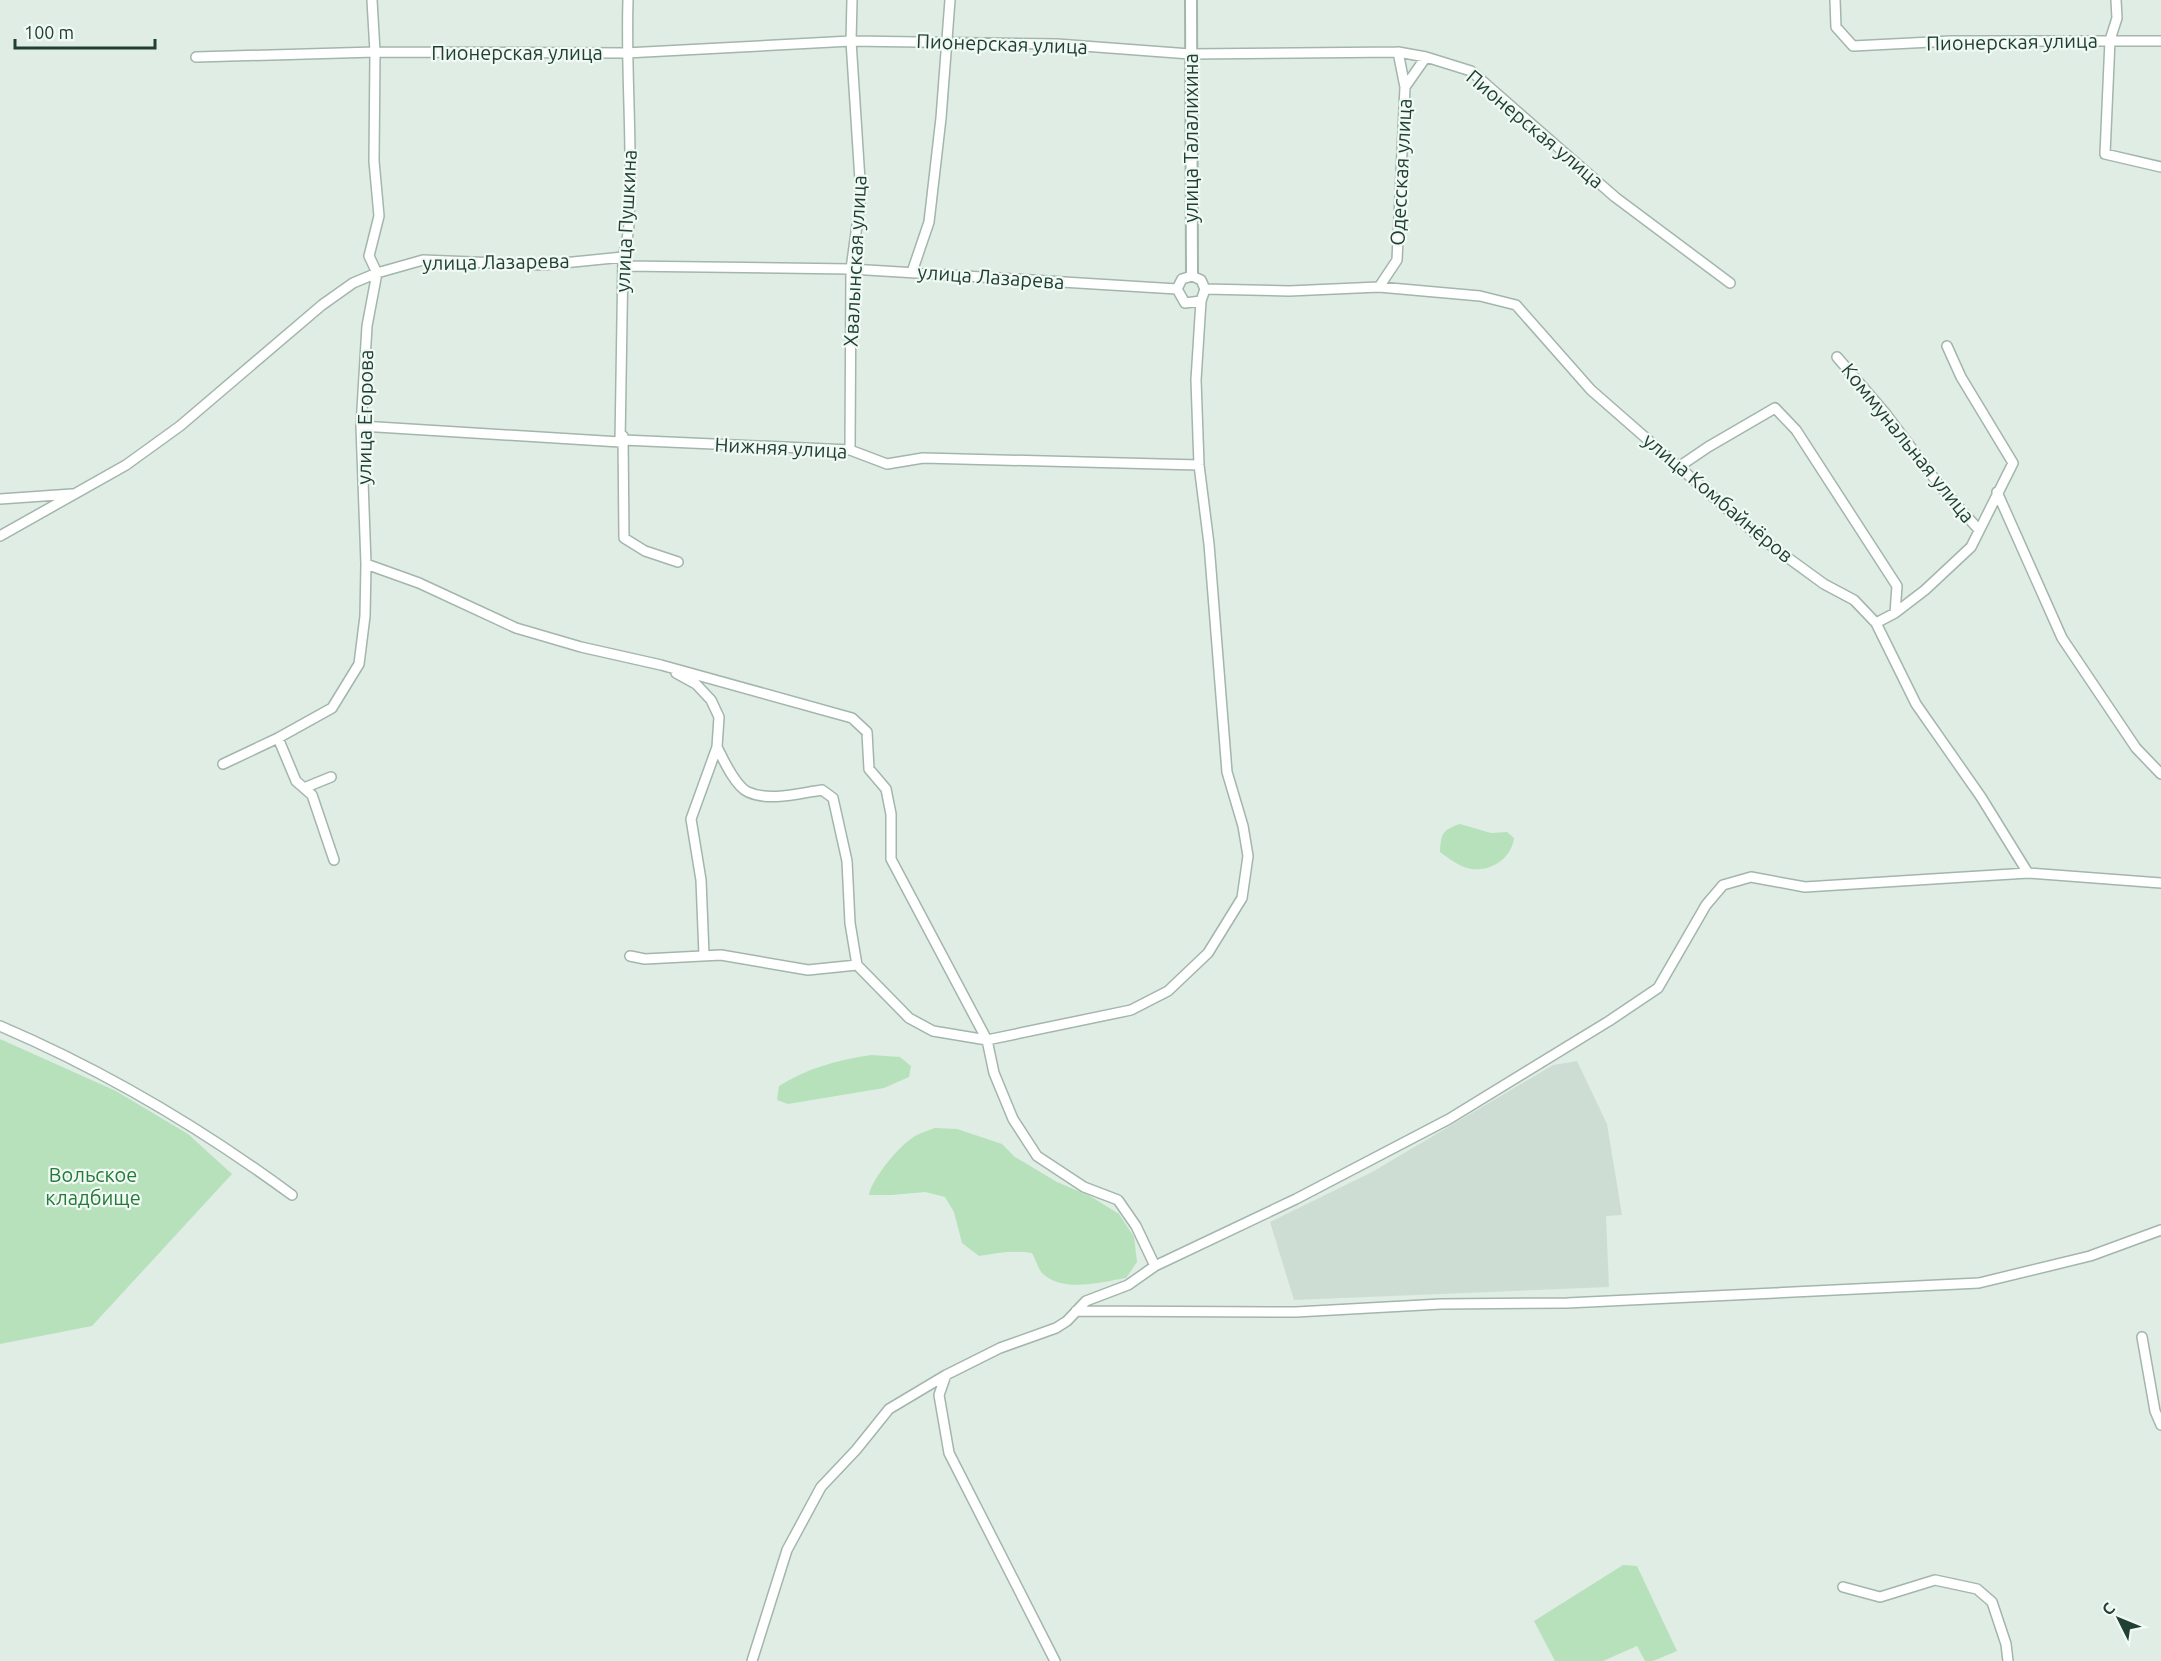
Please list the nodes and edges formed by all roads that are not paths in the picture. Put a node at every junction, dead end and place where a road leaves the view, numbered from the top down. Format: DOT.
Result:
graph roads {
  1 [pos="372,0"];
  2 [pos="628,0"];
  3 [pos="852,0"];
  4 [pos="950,0"];
  5 [pos="1191,0"];
  6 [pos="1835,0"];
  7 [pos="2116,0"];
  8 [pos="2110,40"];
  9 [pos="851,41"];
  10 [pos="948,41"];
  11 [pos="2161,41"];
  12 [pos="375,52"];
  13 [pos="1398,52"];
  14 [pos="626,53"];
  15 [pos="1190,54"];
  16 [pos="196,57"];
  17 [pos="1426,57"];
  18 [pos="1405,87"];
  19 [pos="2161,167"];
  20 [pos="624,262"];
  21 [pos="851,269"];
  22 [pos="912,272"];
  23 [pos="377,273"];
  24 [pos="1192,276"];
  25 [pos="1730,283"];
  26 [pos="1379,287"];
  27 [pos="1177,289"];
  28 [pos="1205,289"];
  29 [pos="1201,301"];
  30 [pos="1947,346"];
  31 [pos="1837,357"];
  32 [pos="361,426"];
  33 [pos="622,441"];
  34 [pos="850,450"];
  35 [pos="1199,465"];
  36 [pos="1680,466"];
  37 [pos="1997,492"];
  38 [pos="75,494"];
  39 [pos="0,499"];
  40 [pos="1979,530"];
  41 [pos="0,536"];
  42 [pos="678,562"];
  43 [pos="366,564"];
  44 [pos="1894,613"];
  45 [pos="1876,623"];
  46 [pos="661,665"];
  47 [pos="278,738"];
  48 [pos="717,747"];
  49 [pos="223,764"];
  50 [pos="2161,774"];
  51 [pos="331,777"];
  52 [pos="304,788"];
  53 [pos="334,860"];
  54 [pos="2028,873"];
  55 [pos="2161,883"];
  56 [pos="704,955"];
  57 [pos="630,956"];
  58 [pos="857,965"];
  59 [pos="0,1026"];
  60 [pos="987,1040"];
  61 [pos="292,1195"];
  62 [pos="2161,1230"];
  63 [pos="1155,1266"];
  64 [pos="1076,1311"];
  65 [pos="2142,1337"];
  66 [pos="946,1375"];
  67 [pos="2161,1425"];
  68 [pos="1843,1587"];
  69 [pos="752,1661"];
  70 [pos="1055,1661"];
  71 [pos="2008,1661"];
  1 -- 12 [label="street, улица Егорова"];
  2 -- 14 [label="street, улица Пушкина"];
  3 -- 9 [label="street, Хвалынская улица"];
  4 -- 10 [label="street"];
  5 -- 15 [label="street, улица Талалихина"];
  6 -- 8 [label="street, Пионерская улица"];
  7 -- 8 [label="street"];
  8 -- 11 [label="street, Пионерская улица"];
  8 -- 19 [label="street"];
  9 -- 10 [label="street, Пионерская улица"];
  9 -- 14 [label="street, Пионерская улица"];
  9 -- 21 [label="street, Хвалынская улица"];
  10 -- 15 [label="street, Пионерская улица"];
  10 -- 22 [label="street"];
  12 -- 14 [label="street, Пионерская улица"];
  12 -- 16 [label="street, Пионерская улица"];
  12 -- 23 [label="street, улица Егорова"];
  13 -- 15 [label="street, Пионерская улица"];
  13 -- 17 [label="street, Пионерская улица"];
  13 -- 18 [label="street, Одесская улица"];
  14 -- 20 [label="street, улица Пушкина"];
  15 -- 24 [label="street, улица Талалихина"];
  17 -- 18 [label="street"];
  17 -- 25 [label="street, Пионерская улица"];
  18 -- 26 [label="street, Одесская улица"];
  20 -- 21 [label="street, улица Лазарева"];
  20 -- 23 [label="street, улица Лазарева"];
  20 -- 33 [label="street, улица Пушкина"];
  21 -- 22 [label="street, улица Лазарева"];
  21 -- 34 [label="street, Хвалынская улица"];
  22 -- 27 [label="street, улица Лазарева"];
  23 -- 32 [label="street, улица Егорова"];
  23 -- 38 [label="street, улица Лазарева"];
  24 -- 27 [label="street"];
  24 -- 28 [label="street"];
  26 -- 28 [label="street"];
  26 -- 36 [label="street, улица Комбайнёров"];
  27 -- 29 [label="street"];
  28 -- 29 [label="street"];
  29 -- 35 [label="street"];
  30 -- 37 [label="street"];
  31 -- 40 [label="street, Коммунальная улица"];
  32 -- 33 [label="street, Нижняя улица"];
  32 -- 43 [label="street, улица Егорова"];
  33 -- 34 [label="street, Нижняя улица"];
  33 -- 42 [label="street, улица Пушкина"];
  34 -- 35 [label="street, Нижняя улица"];
  35 -- 60 [label="street"];
  36 -- 44 [label="street"];
  36 -- 45 [label="street, улица Комбайнёров"];
  37 -- 40 [label="street"];
  37 -- 50 [label="street"];
  38 -- 39 [label="street"];
  38 -- 41 [label="street, улица Лазарева"];
  40 -- 44 [label="street"];
  43 -- 46 [label="street"];
  43 -- 47 [label="street, улица Егорова"];
  44 -- 45 [label="street"];
  45 -- 54 [label="street, улица Комбайнёров"];
  46 -- 48 [label="street"];
  46 -- 60 [label="street"];
  47 -- 49 [label="street, улица Егорова"];
  47 -- 52 [label="street"];
  48 -- 56 [label="street"];
  48 -- 58 [label="street"];
  51 -- 52 [label="street"];
  52 -- 53 [label="street"];
  54 -- 55 [label="street"];
  54 -- 63 [label="street"];
  56 -- 57 [label="street"];
  56 -- 58 [label="street"];
  58 -- 60 [label="street"];
  59 -- 61 [label="street"];
  60 -- 63 [label="street"];
  62 -- 64 [label="street"];
  63 -- 64 [label="street"];
  64 -- 66 [label="street"];
  65 -- 67 [label="street"];
  66 -- 69 [label="street"];
  66 -- 70 [label="street"];
  68 -- 71 [label="street"];
}
